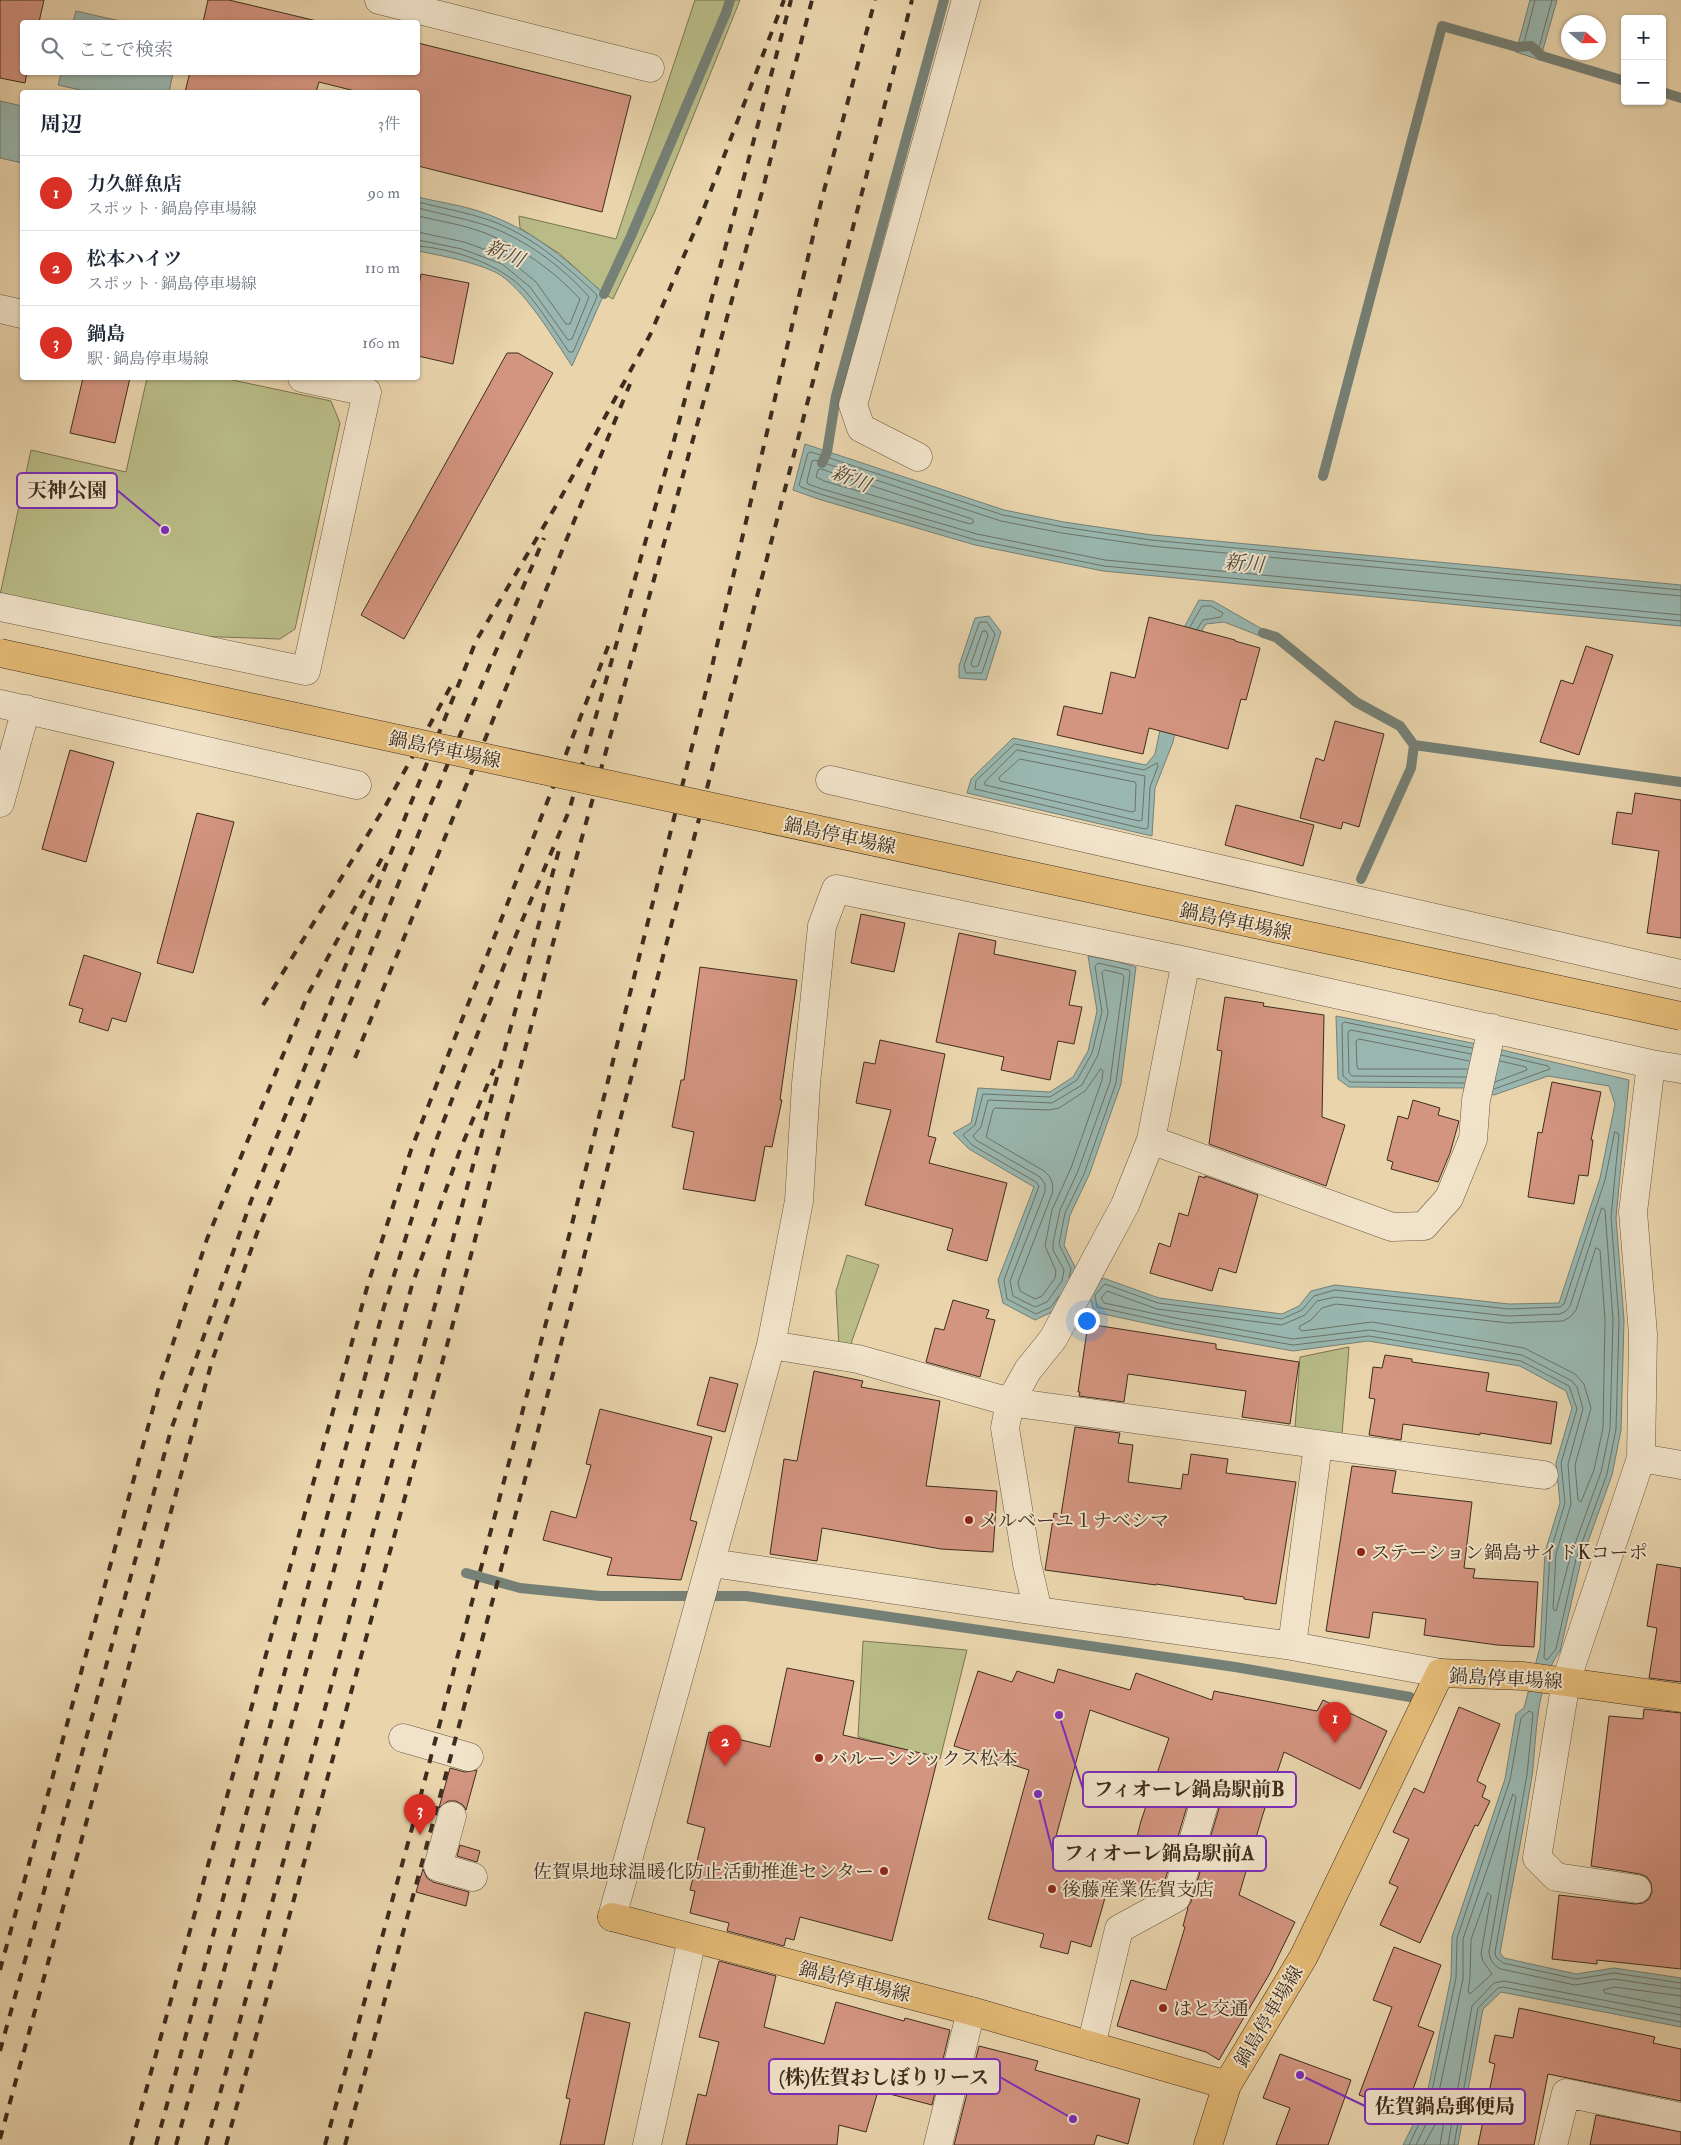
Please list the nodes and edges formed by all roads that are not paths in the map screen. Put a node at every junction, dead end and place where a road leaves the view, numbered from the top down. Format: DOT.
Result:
graph roads {
  1 [pos="380,0"];
  2 [pos="966,0"];
  3 [pos="650,68"];
  4 [pos="0,309"];
  5 [pos="20,314"];
  6 [pos="311,380"];
  7 [pos="918,457"];
  8 [pos="0,606"];
  9 [pos="0,653"];
  10 [pos="13,706"];
  11 [pos="830,780"];
  12 [pos="356,785"];
  13 [pos="0,803"];
  14 [pos="1186,961"];
  15 [pos="1681,974"];
  16 [pos="1681,1016"];
  17 [pos="1491,1033"];
  18 [pos="1650,1064"];
  19 [pos="1681,1069"];
  20 [pos="1151,1140"];
  21 [pos="771,1345"];
  22 [pos="1010,1402"];
  23 [pos="1318,1444"];
  24 [pos="1640,1458"];
  25 [pos="1681,1465"];
  26 [pos="1544,1475"];
  27 [pos="710,1571"];
  28 [pos="1038,1611"];
  29 [pos="1292,1646"];
  30 [pos="1440,1673"];
  31 [pos="1559,1680"];
  32 [pos="1681,1698"];
  33 [pos="403,1738"];
  34 [pos="469,1757"];
  35 [pos="1205,1801"];
  36 [pos="452,1816"];
  37 [pos="473,1877"];
  38 [pos="1638,1889"];
  39 [pos="612,1917"];
  40 [pos="692,1939"];
  41 [pos="971,2011"];
  42 [pos="1091,2046"];
  43 [pos="1227,2085"];
  44 [pos="1681,2117"];
  45 [pos="647,2145"];
  46 [pos="938,2145"];
  47 [pos="1208,2145"];
  48 [pos="1553,2145"];
  1 -- 3 [label="street"];
  2 -- 7 [label="street"];
  4 -- 5 [label="street"];
  6 -- 8 [label="street"];
  9 -- 16 [label="main road, 鍋島停車場線, bridge"];
  10 -- 12 [label="street"];
  10 -- 13 [label="street"];
  11 -- 15 [label="street"];
  14 -- 17 [label="street"];
  14 -- 20 [label="street"];
  14 -- 21 [label="street"];
  17 -- 18 [label="street"];
  17 -- 20 [label="street"];
  18 -- 19 [label="street"];
  18 -- 24 [label="street"];
  20 -- 22 [label="street"];
  21 -- 22 [label="street"];
  21 -- 27 [label="street"];
  22 -- 23 [label="street"];
  22 -- 28 [label="street"];
  23 -- 26 [label="street"];
  23 -- 29 [label="street"];
  24 -- 25 [label="street"];
  24 -- 31 [label="street"];
  27 -- 28 [label="street"];
  27 -- 39 [label="street"];
  28 -- 29 [label="street"];
  29 -- 30 [label="street"];
  30 -- 31 [label="main road, 鍋島停車場線"];
  30 -- 43 [label="main road, 鍋島停車場線"];
  31 -- 32 [label="main road, 鍋島停車場線"];
  31 -- 38 [label="street"];
  33 -- 34 [label="street"];
  35 -- 42 [label="street"];
  36 -- 37 [label="street"];
  39 -- 40 [label="main road, 鍋島停車場線"];
  40 -- 41 [label="main road, 鍋島停車場線"];
  40 -- 45 [label="street"];
  41 -- 42 [label="main road, 鍋島停車場線"];
  41 -- 46 [label="street"];
  42 -- 43 [label="main road, 鍋島停車場線"];
  43 -- 47 [label="main road"];
  44 -- 48 [label="street"];
}
